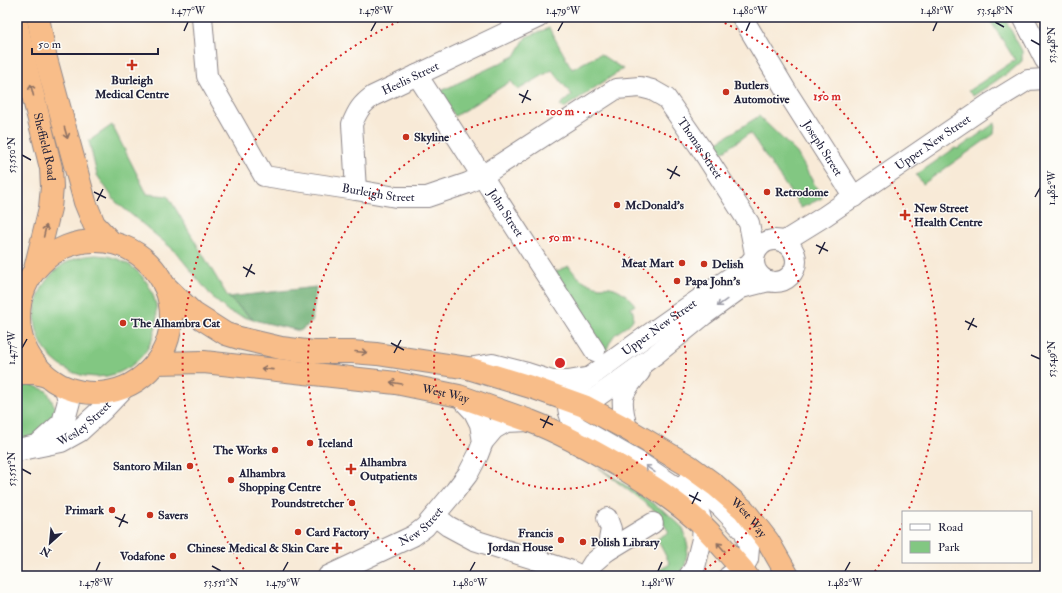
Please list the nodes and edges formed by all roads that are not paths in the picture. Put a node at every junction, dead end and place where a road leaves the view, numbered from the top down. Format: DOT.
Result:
graph roads {
  1 [pos="38,17"];
  2 [pos="202,17"];
  3 [pos="539,17"];
  4 [pos="742,17"];
  5 [pos="1023,17"];
  6 [pos="17,26"];
  7 [pos="1045,60"];
  8 [pos="418,75"];
  9 [pos="1045,79"];
  10 [pos="640,87"];
  11 [pos="482,176"];
  12 [pos="356,190"];
  13 [pos="854,197"];
  14 [pos="749,223"];
  15 [pos="111,242"];
  16 [pos="785,245"];
  17 [pos="755,256"];
  18 [pos="35,269"];
  19 [pos="769,281"];
  20 [pos="164,285"];
  21 [pos="18,309"];
  22 [pos="595,351"];
  23 [pos="656,354"];
  24 [pos="156,363"];
  25 [pos="468,368"];
  26 [pos="17,373"];
  27 [pos="46,376"];
  28 [pos="592,376"];
  29 [pos="66,388"];
  30 [pos="122,389"];
  31 [pos="459,396"];
  32 [pos="574,407"];
  33 [pos="535,423"];
  34 [pos="627,430"];
  35 [pos="483,442"];
  36 [pos="39,446"];
  37 [pos="654,446"];
  38 [pos="17,450"];
  39 [pos="435,516"];
  40 [pos="607,518"];
  41 [pos="653,523"];
  42 [pos="703,526"];
  43 [pos="607,551"];
  44 [pos="739,574"];
  45 [pos="328,576"];
  46 [pos="581,576"];
  47 [pos="585,576"];
  48 [pos="689,576"];
  49 [pos="788,576"];
  1 -- 15 [label="highway, Sheffield Road, one-way"];
  2 -- 12 [label="street, Burleigh Street"];
  3 -- 8 [label="street, Heelis Street"];
  4 -- 13 [label="street, Joseph Street"];
  5 -- 7 [label="street"];
  18 -- 6 [label="highway, Sheffield Road, one-way"];
  8 -- 11 [label="street, John Street"];
  8 -- 12 [label="street, Heelis Street"];
  9 -- 13 [label="street, Upper New Street"];
  10 -- 11 [label="street, Burleigh Street"];
  10 -- 14 [label="street, Thomas Street"];
  11 -- 12 [label="street, Burleigh Street"];
  11 -- 22 [label="street, John Street"];
  13 -- 16 [label="street, Upper New Street"];
  14 -- 16 [label="street, Thomas Street"];
  14 -- 17 [label="street, Thomas Street"];
  15 -- 18 [label="highway"];
  15 -- 20 [label="highway"];
  16 -- 17 [label="street, Upper New Street"];
  16 -- 19 [label="street, Upper New Street"];
  17 -- 19 [label="street"];
  17 -- 28 [label="street, Upper New Street"];
  18 -- 21 [label="highway"];
  19 -- 23 [label="street, Upper New Street, one-way"];
  20 -- 24 [label="highway"];
  20 -- 25 [label="highway, West Way, one-way"];
  21 -- 27 [label="highway"];
  23 -- 32 [label="street, Upper New Street"];
  23 -- 34 [label="street, Upper New Street"];
  24 -- 30 [label="highway"];
  31 -- 24 [label="highway, West Way, one-way"];
  25 -- 28 [label="street"];
  25 -- 32 [label="highway, West Way"];
  26 -- 27 [label="highway"];
  27 -- 29 [label="highway"];
  28 -- 32 [label="street, Upper New Street"];
  29 -- 30 [label="highway"];
  29 -- 36 [label="street, Wesley Street"];
  30 -- 36 [label="street, Wesley Street"];
  31 -- 33 [label="highway, West Way"];
  31 -- 35 [label="street"];
  32 -- 33 [label="street, Upper New Street"];
  32 -- 34 [label="highway, West Way"];
  42 -- 32 [label="street, West Way, one-way"];
  33 -- 35 [label="street, New Street"];
  33 -- 42 [label="highway, West Way"];
  34 -- 37 [label="highway, West Way"];
  35 -- 39 [label="street, New Street"];
  36 -- 38 [label="street, Wesley Street"];
  37 -- 44 [label="street, West Way"];
  37 -- 49 [label="highway, West Way"];
  39 -- 45 [label="street, New Street"];
  39 -- 46 [label="street"];
  40 -- 43 [label="street"];
  41 -- 43 [label="street"];
  44 -- 42 [label="highway, West Way, one-way"];
  42 -- 48 [label="street"];
  43 -- 47 [label="street"];
}
